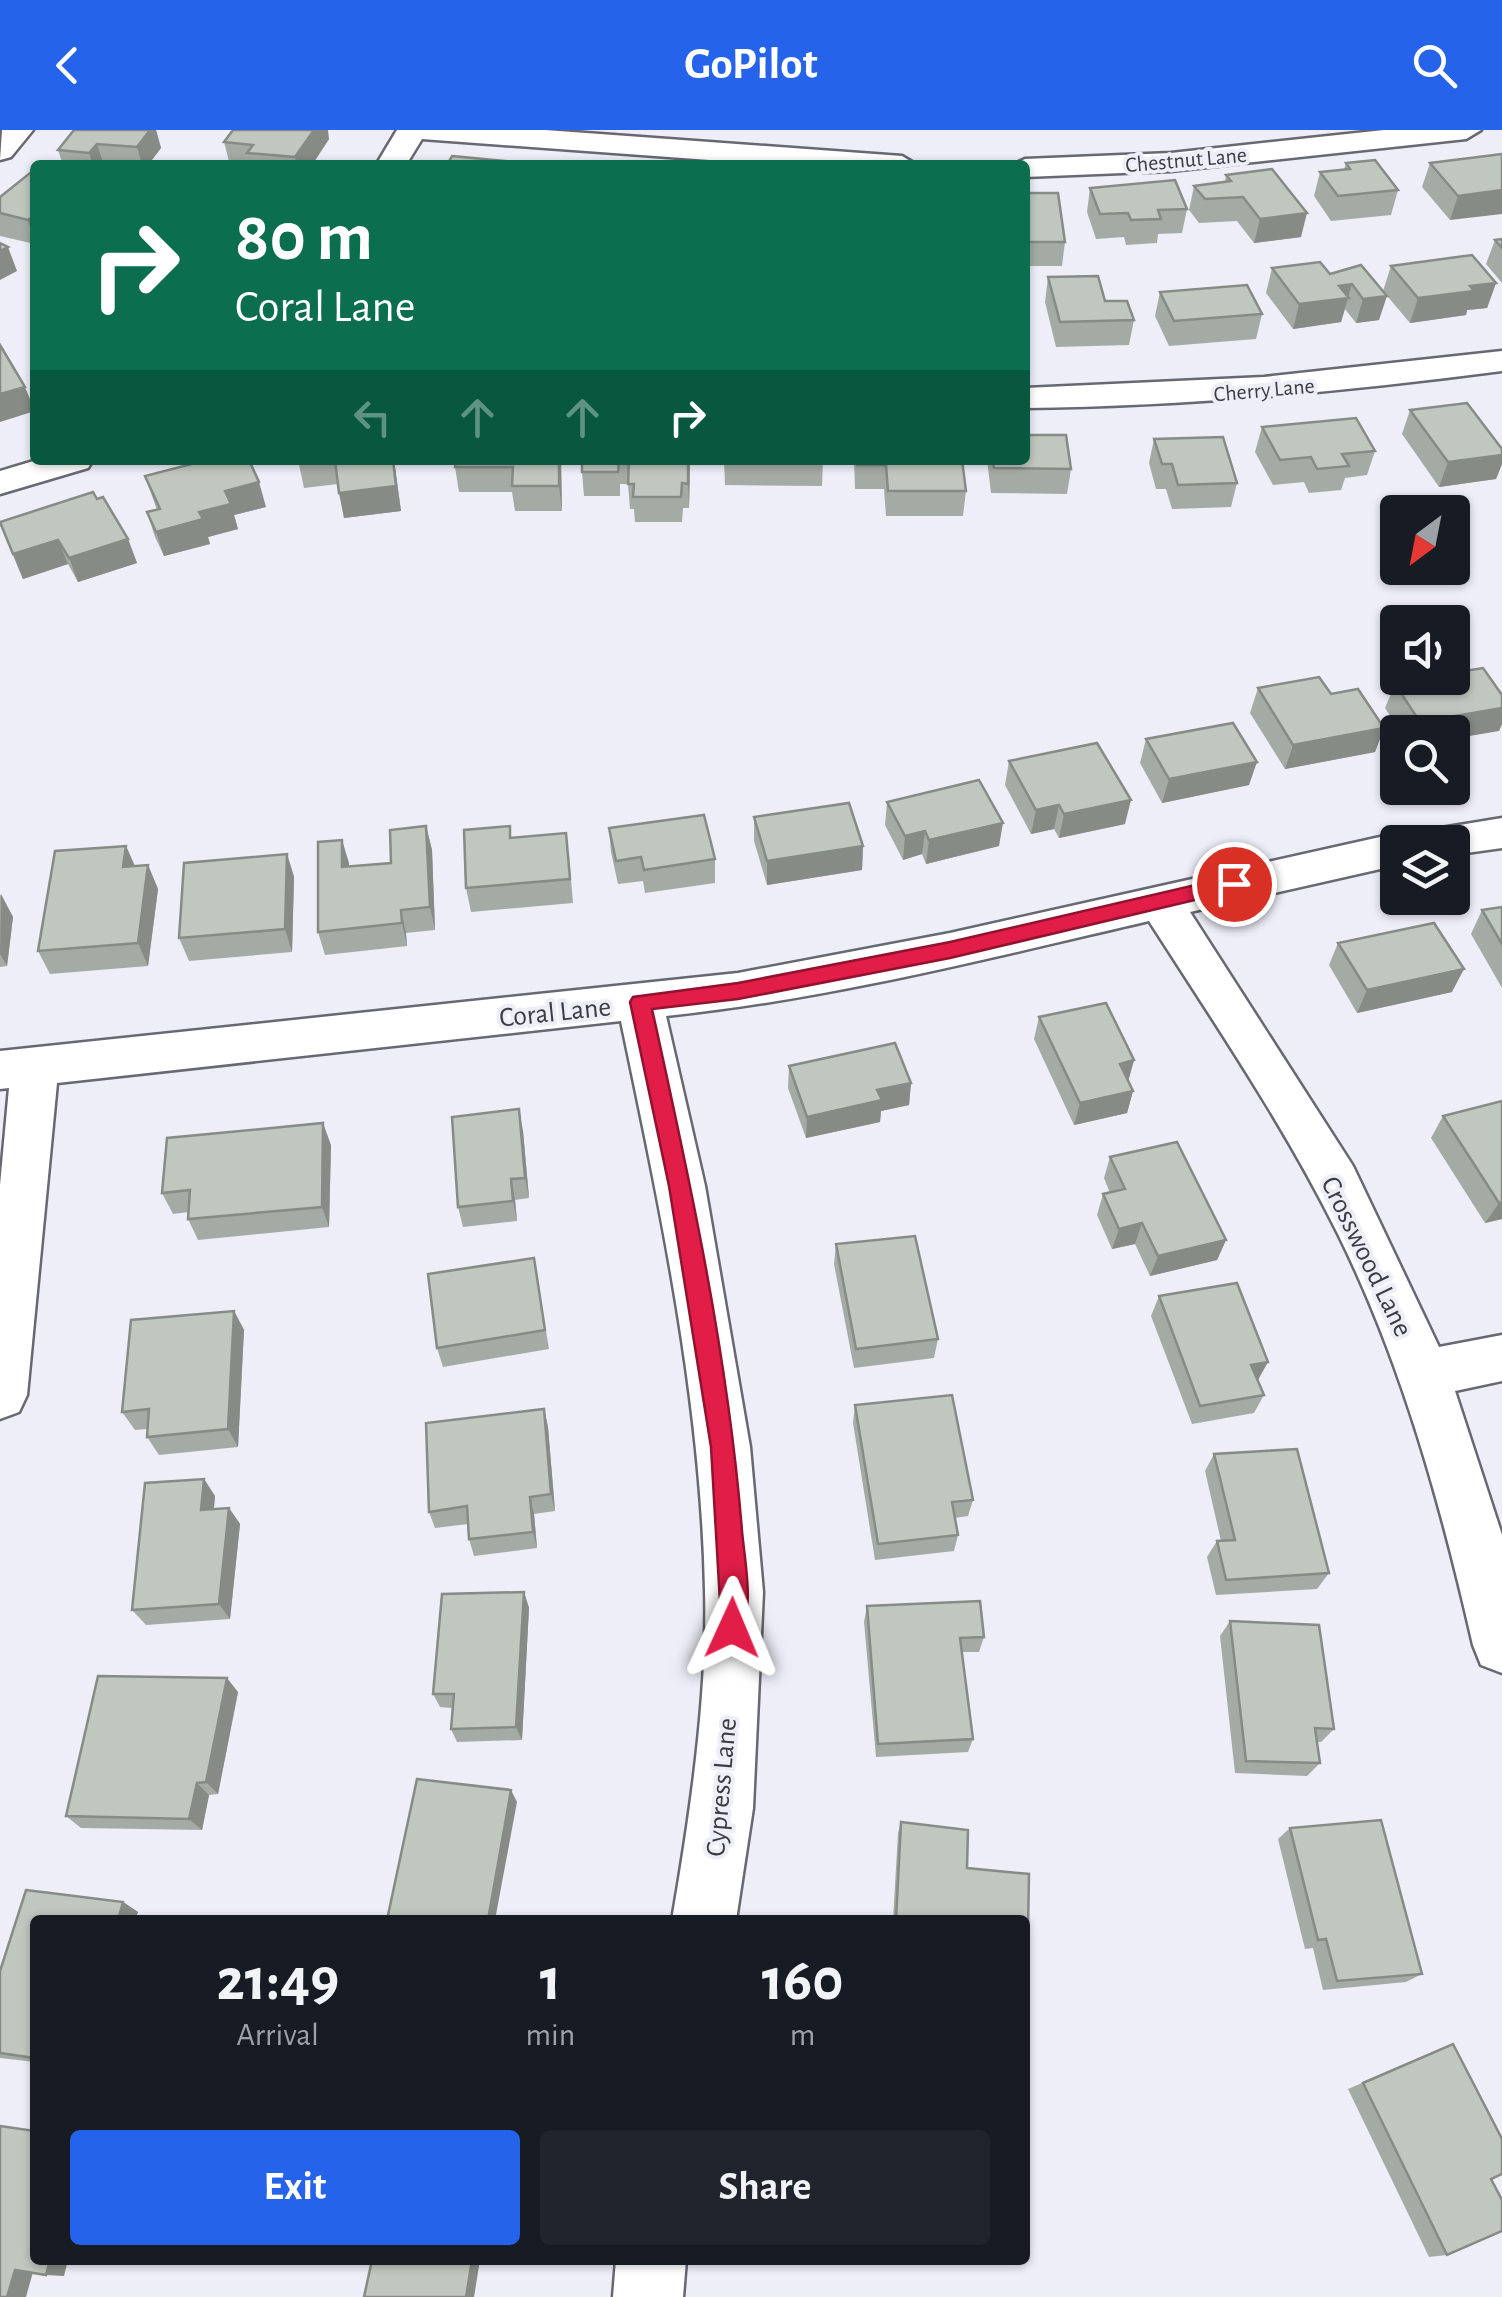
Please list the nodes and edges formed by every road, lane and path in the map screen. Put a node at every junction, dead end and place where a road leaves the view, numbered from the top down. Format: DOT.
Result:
graph roads {
  1 [pos="18,130"];
  2 [pos="412,130"];
  3 [pos="423,130"];
  4 [pos="1466,130"];
  5 [pos="0,150"];
  6 [pos="394,160"];
  7 [pos="834,160"];
  8 [pos="1030,168"];
  9 [pos="1502,361"];
  10 [pos="1030,398"];
  11 [pos="59,465"];
  12 [pos="0,483"];
  13 [pos="1502,833"];
  14 [pos="1470,838"];
  15 [pos="1380,853"];
  16 [pos="1159,901"];
  17 [pos="640,1002"];
  18 [pos="17,1068"];
  19 [pos="1502,1358"];
  20 [pos="1423,1374"];
  21 [pos="0,1395"];
  22 [pos="1502,1645"];
  23 [pos="705,1915"];
  24 [pos="651,2265"];
  25 [pos="648,2297"];
  1 -- 5 [label="street"];
  2 -- 6 [label="street"];
  3 -- 7 [label="street"];
  4 -- 8 [label="street, Chestnut Lane"];
  9 -- 10 [label="street, Cherry Lane"];
  11 -- 12 [label="street"];
  13 -- 14 [label="street"];
  15 -- 16 [label="street, Coral Lane"];
  16 -- 17 [label="street, Coral Lane"];
  16 -- 20 [label="street, Crosswood Lane"];
  17 -- 18 [label="street, Coral Lane"];
  17 -- 23 [label="street, Cypress Lane"];
  18 -- 21 [label="street"];
  19 -- 20 [label="street"];
  20 -- 22 [label="street, Crosswood Lane"];
  24 -- 25 [label="street"];
}
